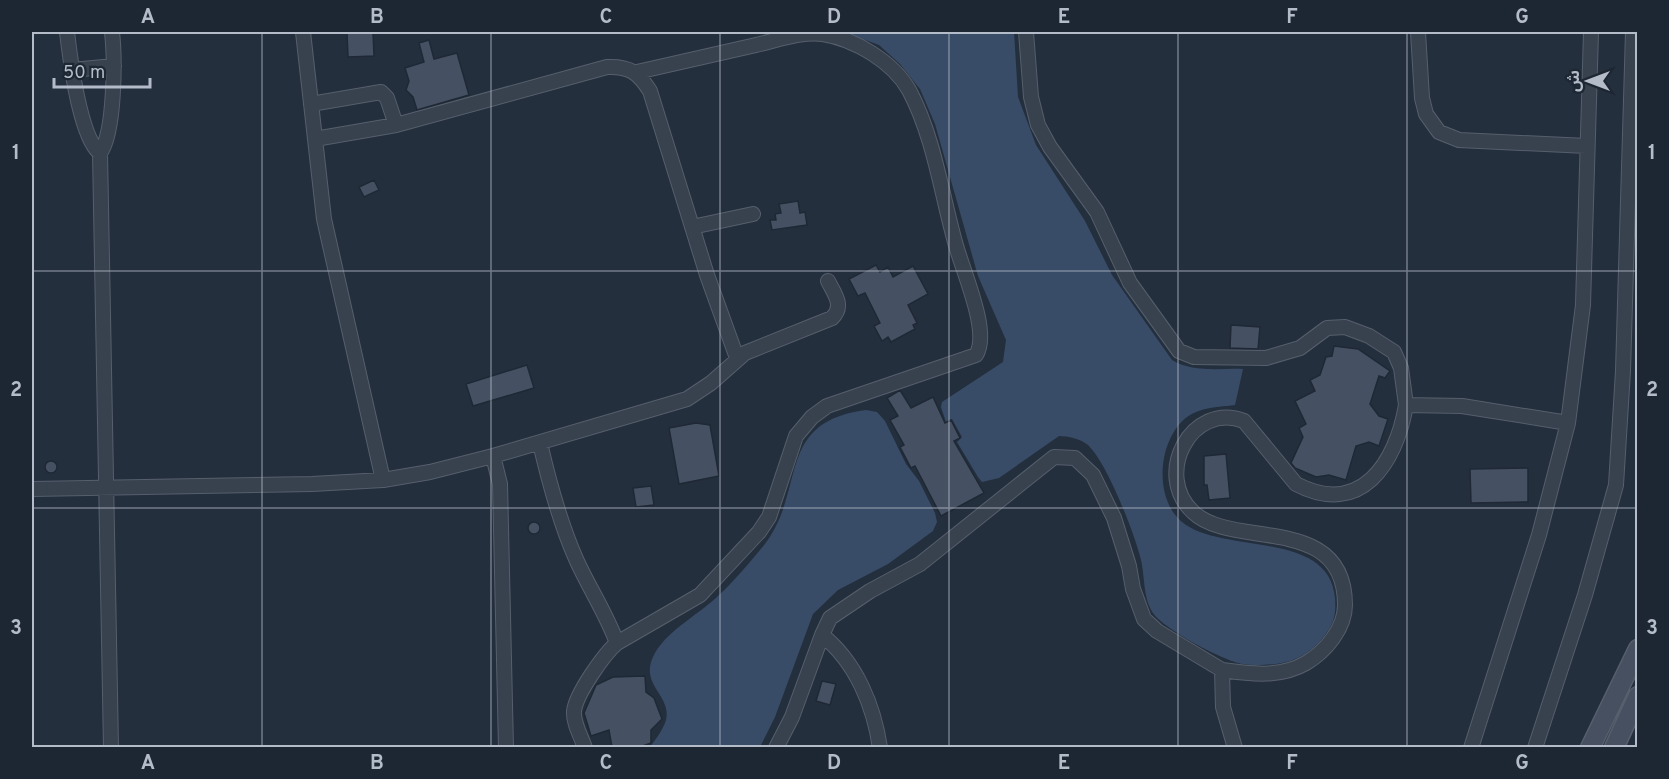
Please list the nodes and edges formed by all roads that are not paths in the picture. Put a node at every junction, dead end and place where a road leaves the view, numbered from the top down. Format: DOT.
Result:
graph roads {
  1 [pos="67,32"];
  2 [pos="112,32"];
  3 [pos="303,32"];
  4 [pos="1026,32"];
  5 [pos="1418,32"];
  6 [pos="1591,32"];
  7 [pos="1633,32"];
  8 [pos="802,33"];
  9 [pos="114,66"];
  10 [pos="72,70"];
  11 [pos="636,72"];
  12 [pos="311,104"];
  13 [pos="396,125"];
  14 [pos="315,139"];
  15 [pos="1587,146"];
  16 [pos="100,153"];
  17 [pos="753,214"];
  18 [pos="692,227"];
  19 [pos="828,281"];
  20 [pos="737,358"];
  21 [pos="1406,405"];
  22 [pos="1568,423"];
  23 [pos="540,443"];
  24 [pos="493,456"];
  25 [pos="383,480"];
  26 [pos="108,487"];
  27 [pos="32,489"];
  28 [pos="822,635"];
  29 [pos="617,643"];
  30 [pos="1638,649"];
  31 [pos="1222,670"];
  32 [pos="1638,696"];
  33 [pos="111,747"];
  34 [pos="506,747"];
  35 [pos="585,747"];
  36 [pos="776,747"];
  37 [pos="880,747"];
  38 [pos="1235,747"];
  39 [pos="1471,747"];
  40 [pos="1535,747"];
  41 [pos="1590,747"];
  42 [pos="1614,747"];
  1 -- 10 [label="street"];
  2 -- 9 [label="street"];
  3 -- 12 [label="street"];
  4 -- 21 [label="street"];
  5 -- 15 [label="street"];
  6 -- 15 [label="street"];
  7 -- 40 [label="street"];
  8 -- 11 [label="street"];
  8 -- 29 [label="street"];
  9 -- 10 [label="street"];
  9 -- 16 [label="street"];
  10 -- 16 [label="street"];
  11 -- 13 [label="street"];
  11 -- 18 [label="street"];
  12 -- 13 [label="street"];
  12 -- 14 [label="street"];
  13 -- 14 [label="street"];
  14 -- 25 [label="street"];
  15 -- 22 [label="street"];
  16 -- 26 [label="street"];
  17 -- 18 [label="street"];
  18 -- 20 [label="street"];
  19 -- 20 [label="street"];
  20 -- 23 [label="street"];
  21 -- 22 [label="street"];
  21 -- 31 [label="street"];
  22 -- 39 [label="street"];
  23 -- 24 [label="street"];
  23 -- 29 [label="street"];
  24 -- 25 [label="street"];
  24 -- 34 [label="street"];
  25 -- 26 [label="street"];
  26 -- 27 [label="street"];
  26 -- 33 [label="street"];
  28 -- 31 [label="street"];
  28 -- 36 [label="street"];
  28 -- 37 [label="street"];
  29 -- 35 [label="street"];
  30 -- 41 [label="street"];
  31 -- 38 [label="street"];
  32 -- 42 [label="street"];
}
